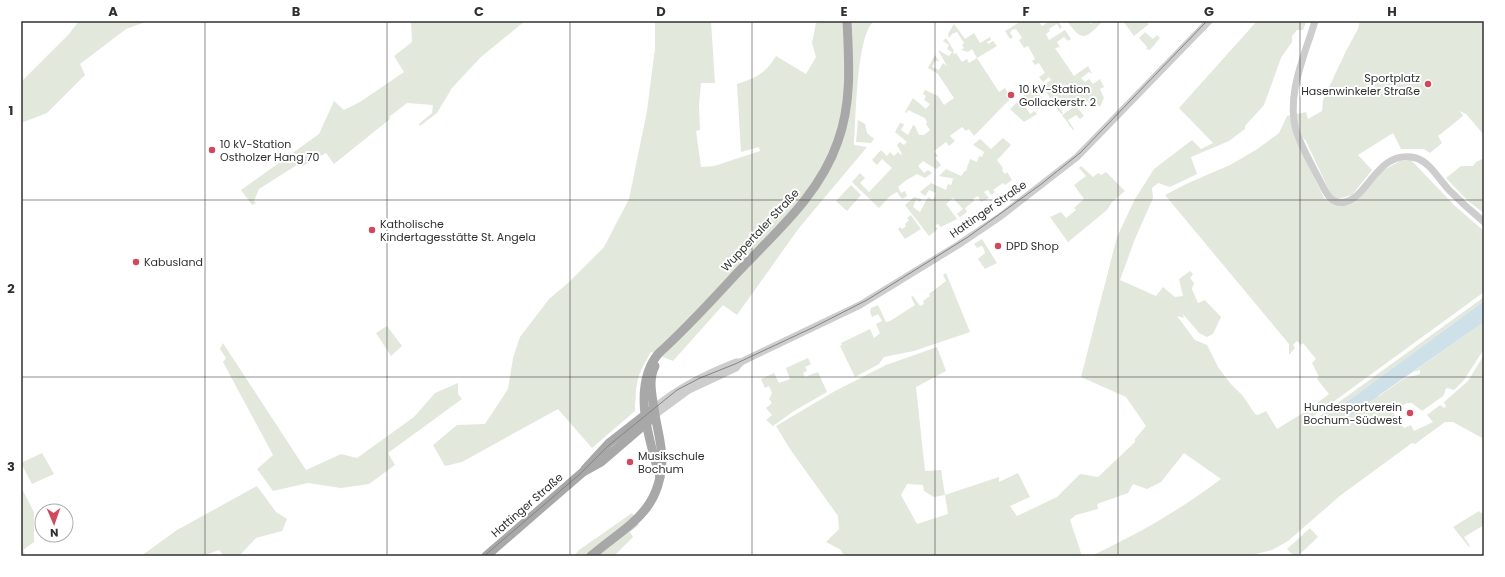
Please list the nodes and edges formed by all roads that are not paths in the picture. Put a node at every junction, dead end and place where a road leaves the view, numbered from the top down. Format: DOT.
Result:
graph roads {
  1 [pos="847,21"];
  2 [pos="1209,21"];
  3 [pos="1315,21"];
  4 [pos="1484,222"];
  5 [pos="668,345"];
  6 [pos="651,415"];
  7 [pos="627,440"];
  8 [pos="651,441"];
  9 [pos="583,472"];
  10 [pos="660,477"];
  11 [pos="486,556"];
  12 [pos="591,556"];
  1 -- 5 [label="main road, Wuppertaler Straße"];
  2 -- 6 [label="street, Hattinger Straße"];
  3 -- 4 [label="street"];
  5 -- 6 [label="main road, Wuppertaler Straße"];
  5 -- 6 [label="main road, Wuppertaler Straße"];
  6 -- 7 [label="main road, Hattinger Straße"];
  6 -- 8 [label="main road"];
  6 -- 9 [label="main road, Hattinger Straße"];
  6 -- 10 [label="main road"];
  7 -- 8 [label="main road"];
  7 -- 9 [label="main road, Hattinger Straße"];
  8 -- 10 [label="main road"];
  9 -- 11 [label="main road, Hattinger Straße"];
  10 -- 12 [label="main road"];
}
